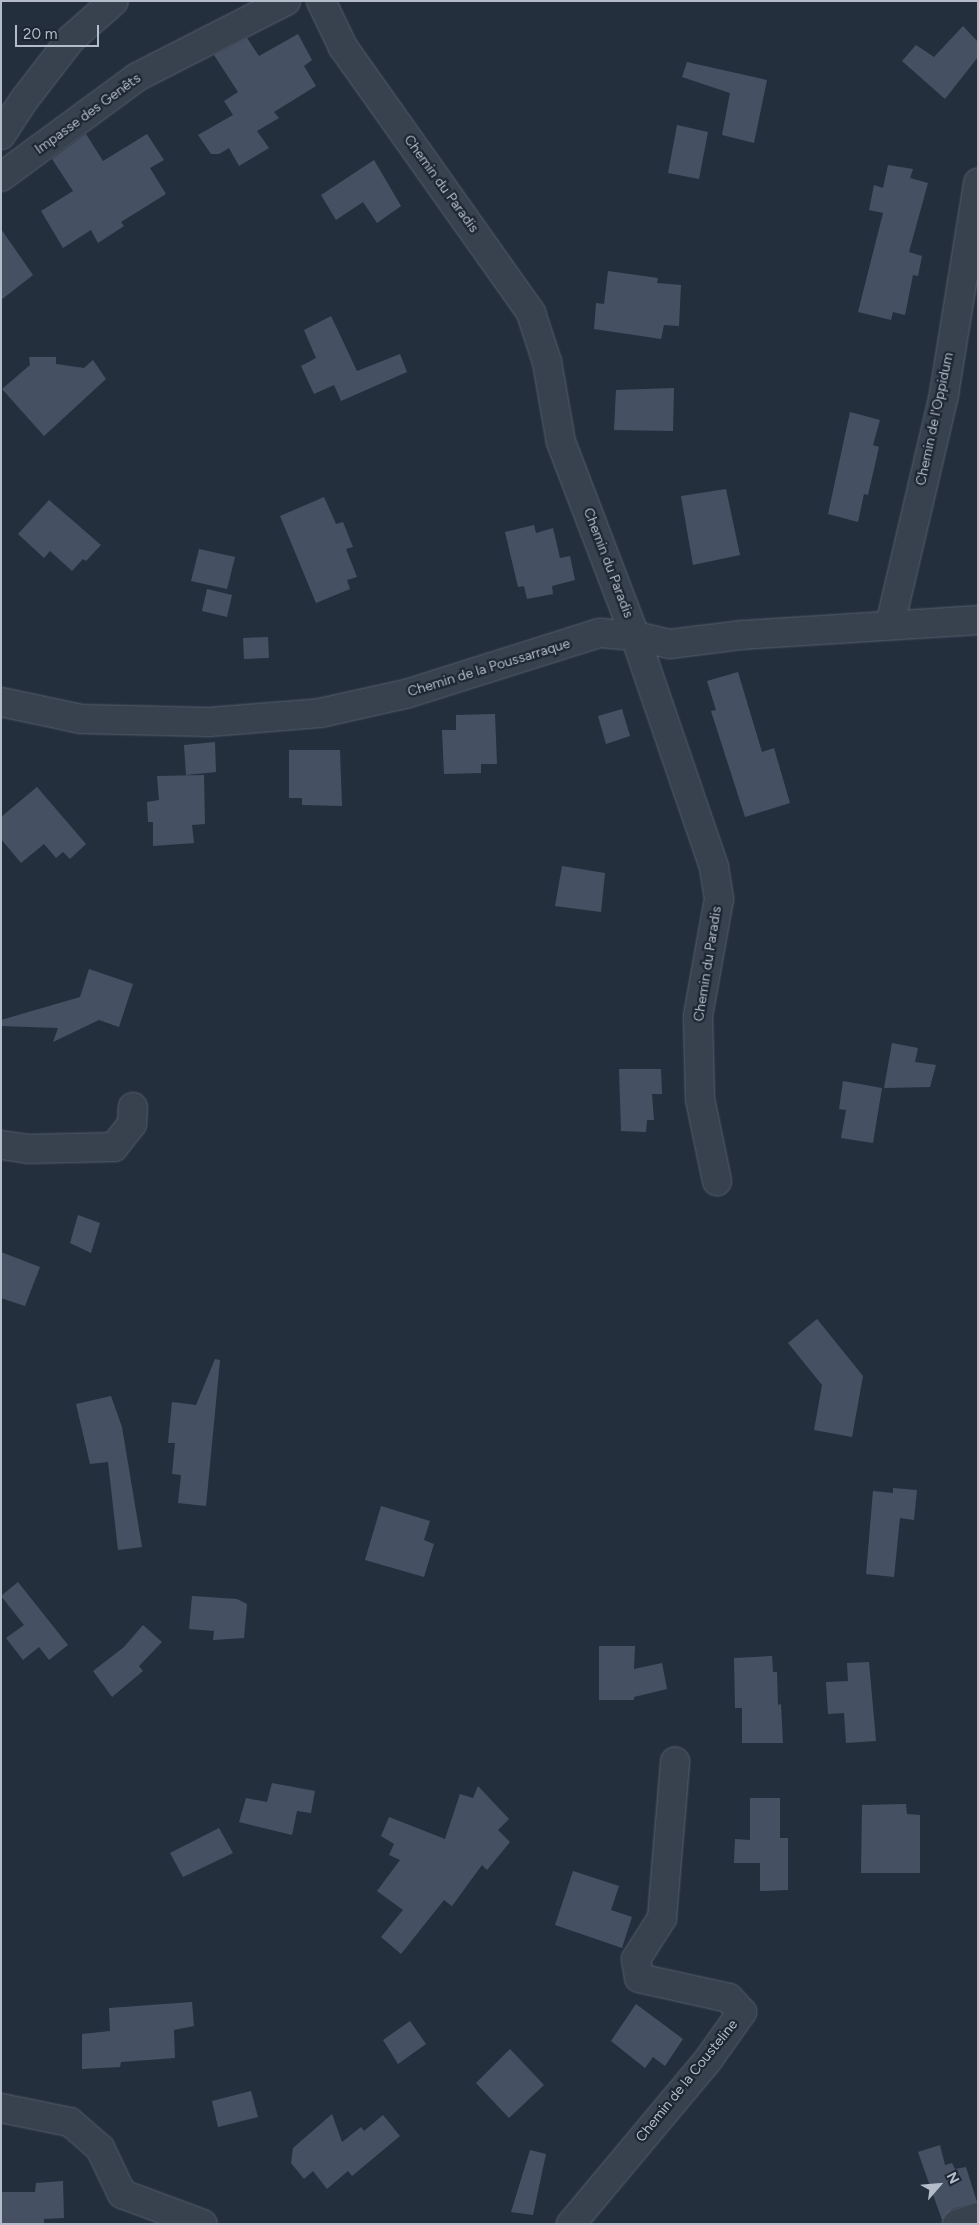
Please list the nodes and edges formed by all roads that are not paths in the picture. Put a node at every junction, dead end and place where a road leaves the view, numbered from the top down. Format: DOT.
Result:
graph roads {
  1 [pos="114,1"];
  2 [pos="286,1"];
  3 [pos="321,1"];
  4 [pos="1,136"];
  5 [pos="1,177"];
  6 [pos="978,183"];
  7 [pos="978,620"];
  8 [pos="890,625"];
  9 [pos="635,636"];
  10 [pos="1,702"];
  11 [pos="133,1107"];
  12 [pos="1,1145"];
  13 [pos="717,1181"];
  14 [pos="675,1762"];
  15 [pos="1,2108"];
  16 [pos="978,2217"];
  17 [pos="204,2224"];
  18 [pos="571,2224"];
  19 [pos="957,2224"];
  1 -- 4 [label="street"];
  2 -- 5 [label="street, Impasse des Genêts"];
  3 -- 9 [label="street, Chemin du Paradis"];
  6 -- 8 [label="street, Chemin de l'Oppidum"];
  7 -- 8 [label="street, Chemin de la Poussarraque"];
  8 -- 9 [label="street, Chemin de la Poussarraque"];
  9 -- 10 [label="street, Chemin de la Poussarraque"];
  9 -- 13 [label="street, Chemin du Paradis"];
  11 -- 12 [label="street"];
  14 -- 18 [label="street, Chemin de la Cousteline"];
  15 -- 17 [label="street"];
  16 -- 19 [label="street"];
}
